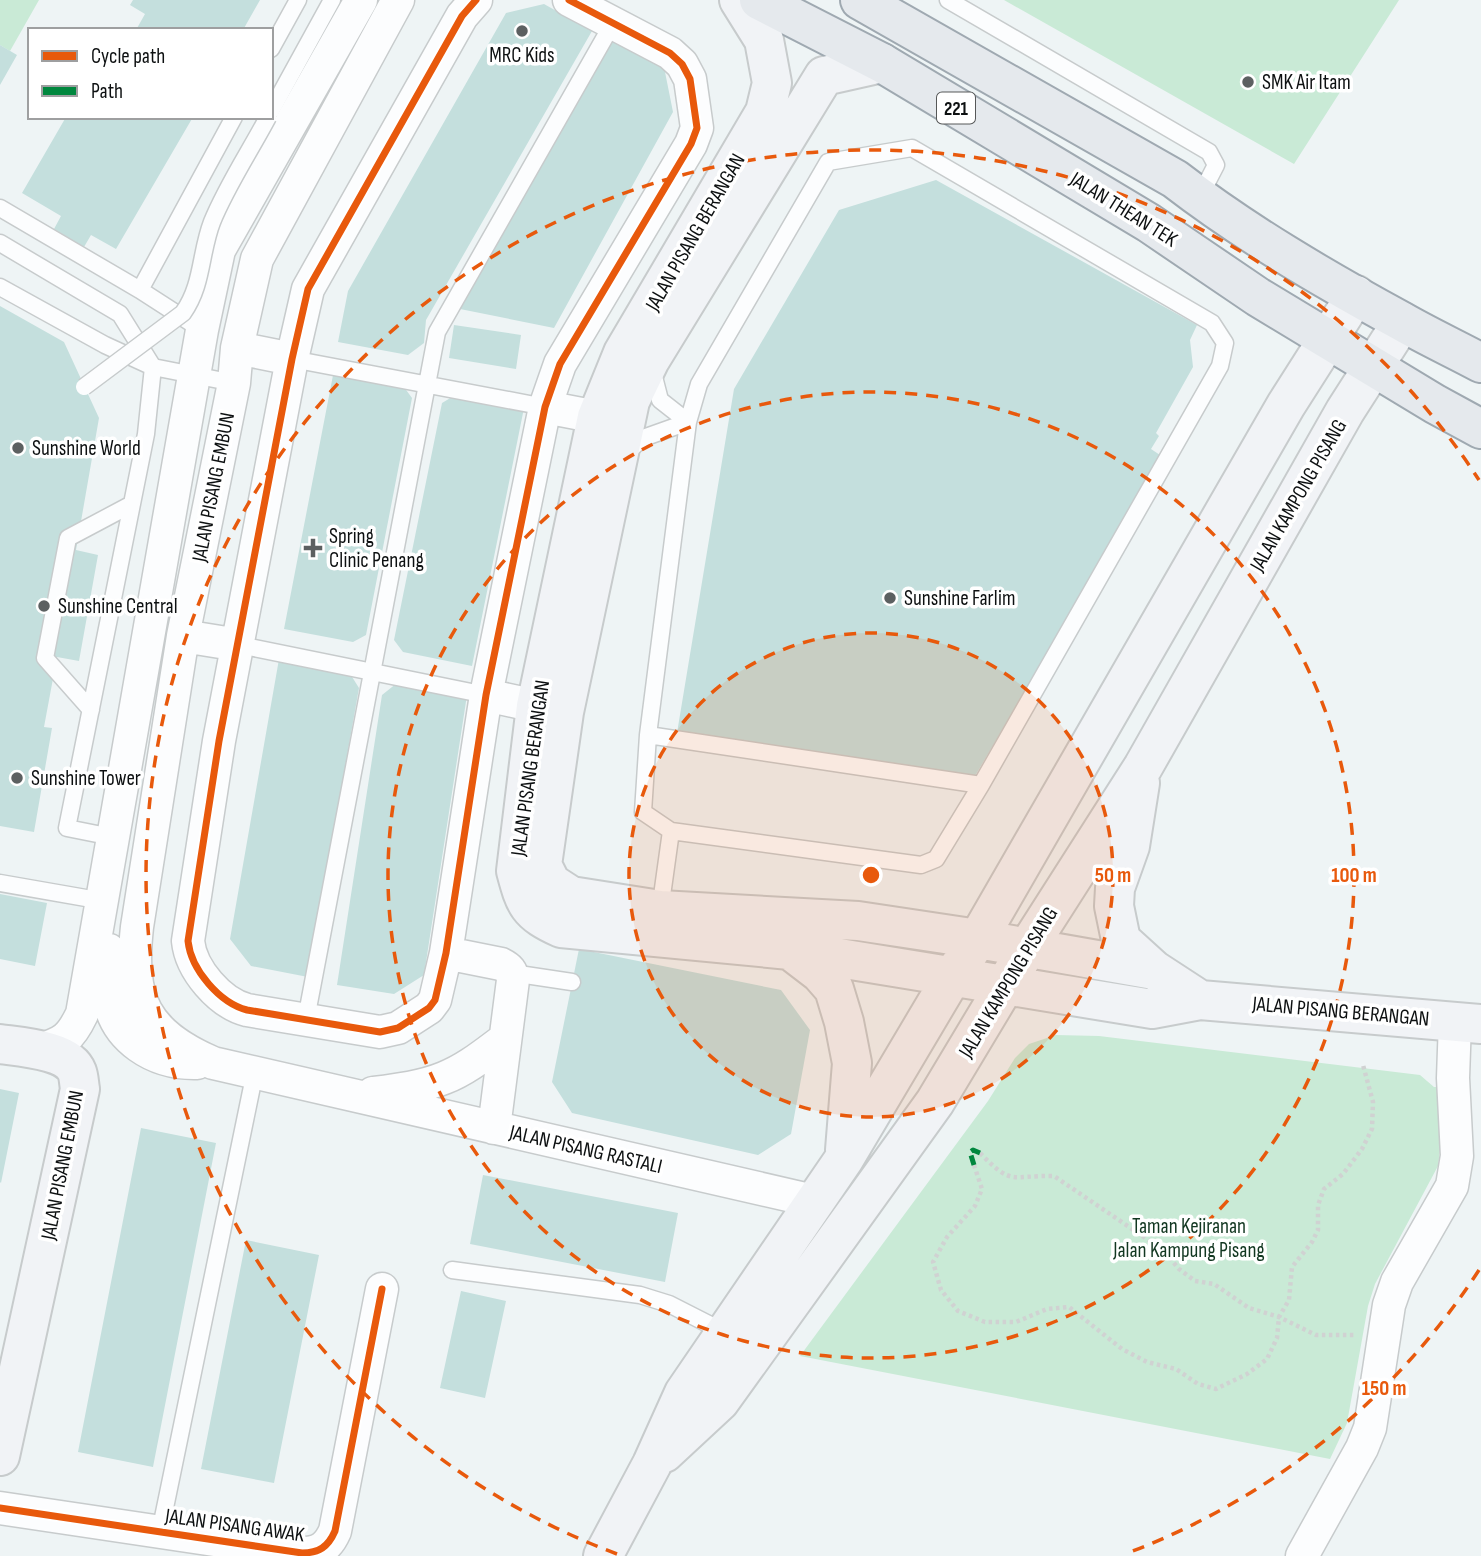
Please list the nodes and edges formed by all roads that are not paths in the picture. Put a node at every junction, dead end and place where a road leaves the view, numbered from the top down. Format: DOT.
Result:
graph roads {
  1 [pos="298,0"];
  2 [pos="332,0"];
  3 [pos="361,0"];
  4 [pos="398,0"];
  5 [pos="476,0"];
  6 [pos="569,0"];
  7 [pos="739,0"];
  8 [pos="759,0"];
  9 [pos="860,0"];
  10 [pos="948,0"];
  11 [pos="614,23"];
  12 [pos="273,45"];
  13 [pos="882,63"];
  14 [pos="273,107"];
  15 [pos="233,119"];
  16 [pos="267,119"];
  17 [pos="1199,198"];
  18 [pos="0,208"];
  19 [pos="0,243"];
  20 [pos="0,287"];
  21 [pos="141,290"];
  22 [pos="1356,295"];
  23 [pos="1402,322"];
  24 [pos="202,330"];
  25 [pos="1327,339"];
  26 [pos="237,348"];
  27 [pos="292,359"];
  28 [pos="650,360"];
  29 [pos="1481,363"];
  30 [pos="153,367"];
  31 [pos="1373,367"];
  32 [pos="196,375"];
  33 [pos="234,383"];
  34 [pos="426,384"];
  35 [pos="84,387"];
  36 [pos="545,407"];
  37 [pos="597,417"];
  38 [pos="688,422"];
  39 [pos="1481,429"];
  40 [pos="619,458"];
  41 [pos="132,504"];
  42 [pos="183,636"];
  43 [pos="239,645"];
  44 [pos="373,672"];
  45 [pos="486,695"];
  46 [pos="536,706"];
  47 [pos="91,710"];
  48 [pos="648,735"];
  49 [pos="1143,767"];
  50 [pos="981,785"];
  51 [pos="671,831"];
  52 [pos="112,837"];
  53 [pos="0,883"];
  54 [pos="103,901"];
  55 [pos="660,909"];
  56 [pos="978,939"];
  57 [pos="1028,947"];
  58 [pos="790,950"];
  59 [pos="446,953"];
  60 [pos="1154,970"];
  61 [pos="512,973"];
  62 [pos="952,977"];
  63 [pos="572,982"];
  64 [pos="1007,985"];
  65 [pos="1200,1000"];
  66 [pos="143,1007"];
  67 [pos="306,1019"];
  68 [pos="1468,1022"];
  69 [pos="124,1033"];
  70 [pos="505,1039"];
  71 [pos="0,1044"];
  72 [pos="38,1051"];
  73 [pos="213,1063"];
  74 [pos="255,1072"];
  75 [pos="358,1096"];
  76 [pos="494,1128"];
  77 [pos="844,1159"];
  78 [pos="814,1201"];
  79 [pos="452,1270"];
  80 [pos="382,1289"];
  81 [pos="726,1333"];
  82 [pos="0,1456"];
  83 [pos="652,1464"];
  84 [pos="0,1508"];
  85 [pos="160,1532"];
  86 [pos="603,1556"];
  87 [pos="1302,1556"];
  1 -- 12 [label="lane"];
  2 -- 14 [label="lane"];
  3 -- 24 [label="street, JALAN PISANG EMBUN"];
  4 -- 26 [label="street, JALAN PISANG EMBUN"];
  5 -- 27 [label="street"];
  6 -- 11 [label="street"];
  7 -- 37 [label="street, JALAN PISANG BERANGAN"];
  8 -- 13 [label="main road, JALAN THEAN TEK / 221"];
  9 -- 17 [label="main road, 221"];
  10 -- 17 [label="lane"];
  11 -- 34 [label="lane"];
  11 -- 36 [label="street"];
  13 -- 25 [label="main road, JALAN THEAN TEK / 221"];
  13 -- 28 [label="street, JALAN PISANG BERANGAN"];
  15 -- 21 [label="lane"];
  16 -- 35 [label="lane, bridge"];
  17 -- 22 [label="main road, 221"];
  18 -- 21 [label="lane"];
  19 -- 30 [label="lane"];
  20 -- 30 [label="lane"];
  21 -- 24 [label="lane"];
  22 -- 23 [label="main road, 221"];
  22 -- 25 [label="street, JALAN KAMPONG PISANG"];
  23 -- 29 [label="main road, 221"];
  23 -- 31 [label="street, JALAN KAMPONG PISANG"];
  24 -- 32 [label="street, JALAN PISANG EMBUN"];
  25 -- 31 [label="main road, JALAN THEAN TEK / 221"];
  25 -- 56 [label="street, JALAN KAMPONG PISANG"];
  26 -- 27 [label="street"];
  26 -- 33 [label="street, JALAN PISANG EMBUN"];
  27 -- 34 [label="lane"];
  27 -- 43 [label="street"];
  28 -- 38 [label="lane"];
  28 -- 40 [label="street, JALAN PISANG BERANGAN"];
  30 -- 32 [label="lane"];
  30 -- 41 [label="lane"];
  31 -- 39 [label="main road, JALAN THEAN TEK / 221"];
  31 -- 49 [label="street, JALAN KAMPONG PISANG"];
  32 -- 33 [label="lane"];
  32 -- 52 [label="street, JALAN PISANG EMBUN"];
  33 -- 42 [label="street, JALAN PISANG EMBUN"];
  34 -- 36 [label="lane"];
  34 -- 44 [label="lane"];
  36 -- 37 [label="street"];
  36 -- 45 [label="street"];
  37 -- 46 [label="street, JALAN PISANG BERANGAN"];
  38 -- 40 [label="lane"];
  38 -- 48 [label="lane"];
  38 -- 50 [label="lane"];
  40 -- 55 [label="street, JALAN PISANG BERANGAN"];
  41 -- 47 [label="lane"];
  41 -- 47 [label="lane"];
  42 -- 43 [label="street"];
  42 -- 66 [label="street, JALAN PISANG EMBUN"];
  43 -- 44 [label="lane"];
  43 -- 67 [label="street"];
  44 -- 45 [label="lane"];
  44 -- 67 [label="lane"];
  45 -- 46 [label="street"];
  45 -- 59 [label="street"];
  46 -- 58 [label="street, JALAN PISANG BERANGAN"];
  47 -- 52 [label="lane"];
  48 -- 50 [label="lane"];
  48 -- 51 [label="lane"];
  49 -- 57 [label="street, JALAN KAMPONG PISANG"];
  49 -- 60 [label="street"];
  50 -- 51 [label="lane"];
  51 -- 55 [label="lane"];
  52 -- 54 [label="street, JALAN PISANG EMBUN"];
  52 -- 69 [label="street, JALAN PISANG EMBUN"];
  53 -- 54 [label="lane"];
  54 -- 72 [label="street, JALAN PISANG EMBUN"];
  55 -- 56 [label="street, JALAN PISANG BERANGAN"];
  56 -- 57 [label="street, JALAN PISANG BERANGAN"];
  56 -- 62 [label="street, JALAN KAMPONG PISANG"];
  57 -- 60 [label="street, JALAN PISANG BERANGAN"];
  57 -- 64 [label="street, JALAN KAMPONG PISANG"];
  58 -- 62 [label="street, JALAN PISANG BERANGAN"];
  58 -- 77 [label="street"];
  59 -- 61 [label="street"];
  59 -- 67 [label="street"];
  60 -- 65 [label="street, JALAN PISANG BERANGAN"];
  61 -- 63 [label="lane"];
  61 -- 70 [label="street"];
  62 -- 64 [label="street, JALAN PISANG BERANGAN"];
  62 -- 77 [label="street, JALAN KAMPONG PISANG"];
  64 -- 65 [label="street, JALAN PISANG BERANGAN"];
  64 -- 83 [label="street, JALAN KAMPONG PISANG"];
  65 -- 68 [label="street, JALAN PISANG BERANGAN"];
  66 -- 73 [label="street, JALAN PISANG RASTALI"];
  68 -- 87 [label="street"];
  69 -- 73 [label="street, JALAN PISANG RASTALI"];
  70 -- 75 [label="street, JALAN PISANG RASTALI"];
  70 -- 76 [label="street"];
  71 -- 72 [label="street"];
  72 -- 82 [label="street, JALAN PISANG EMBUN"];
  73 -- 74 [label="street, JALAN PISANG RASTALI"];
  74 -- 75 [label="street, JALAN PISANG RASTALI"];
  74 -- 85 [label="lane"];
  75 -- 76 [label="street, JALAN PISANG RASTALI"];
  76 -- 78 [label="street, JALAN PISANG RASTALI"];
  77 -- 78 [label="street, JALAN KAMPONG PISANG"];
  78 -- 81 [label="street, JALAN KAMPONG PISANG"];
  79 -- 81 [label="lane"];
  80 -- 85 [label="street, JALAN PISANG AWAK"];
  81 -- 83 [label="street, JALAN KAMPONG PISANG"];
  83 -- 86 [label="street, JALAN KAMPONG PISANG"];
  84 -- 85 [label="street, JALAN PISANG AWAK"];
}
